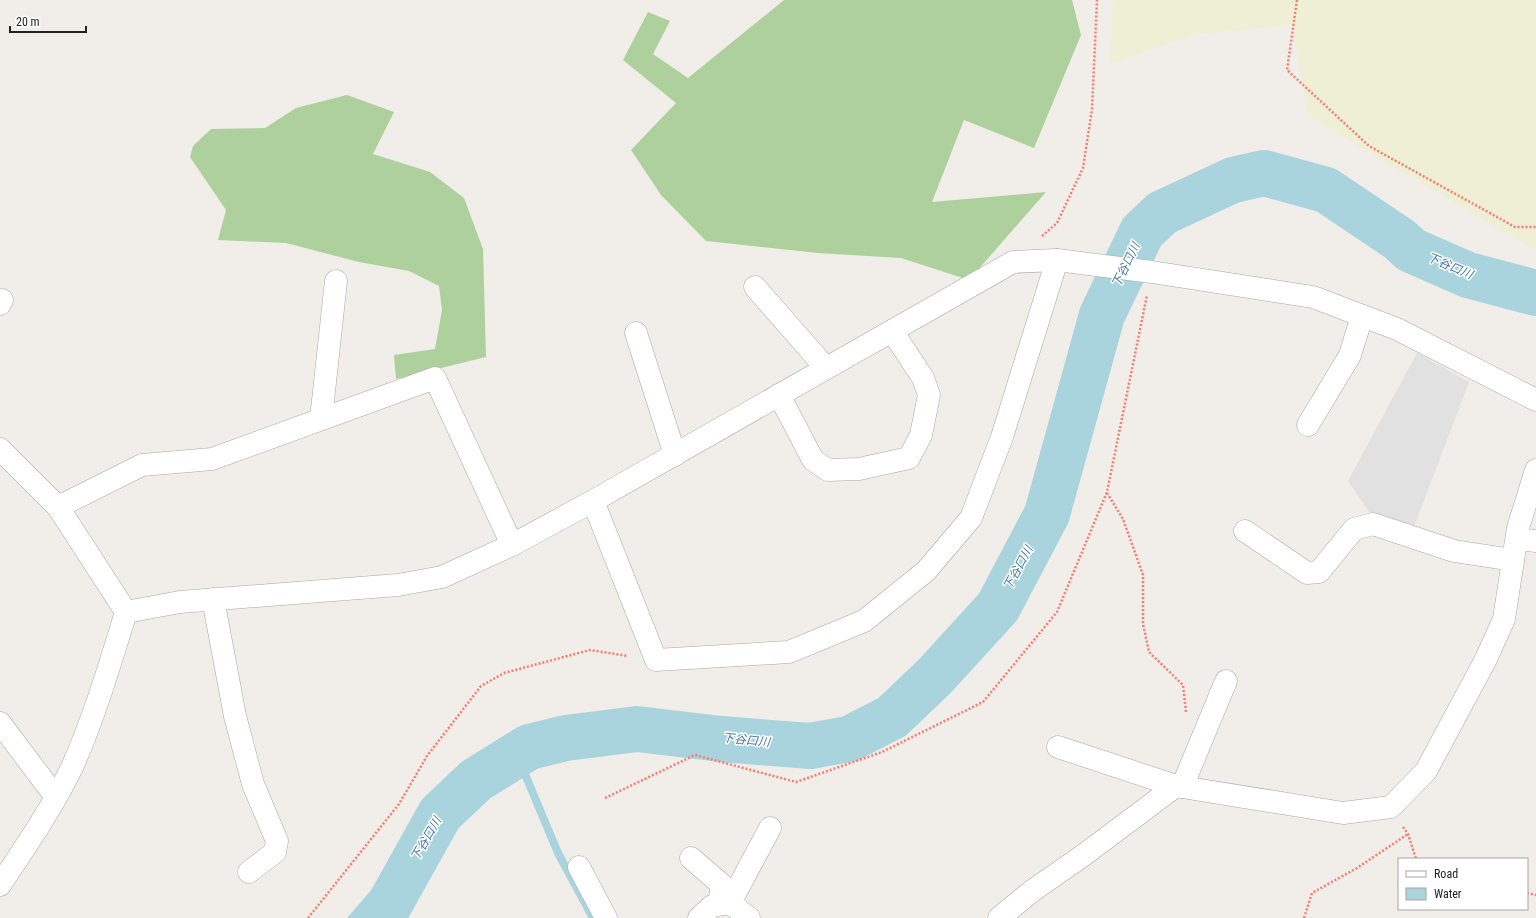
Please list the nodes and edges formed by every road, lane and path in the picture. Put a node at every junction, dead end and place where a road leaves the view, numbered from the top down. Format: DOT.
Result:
graph roads {
  1 [pos="1097,0"];
  2 [pos="1297,0"];
  3 [pos="1536,227"];
  4 [pos="1040,237"];
  5 [pos="1057,260"];
  6 [pos="1152,272"];
  7 [pos="336,281"];
  8 [pos="755,287"];
  9 [pos="1362,316"];
  10 [pos="892,330"];
  11 [pos="636,333"];
  12 [pos="826,368"];
  13 [pos="779,395"];
  14 [pos="1536,400"];
  15 [pos="321,419"];
  16 [pos="1308,425"];
  17 [pos="0,449"];
  18 [pos="675,455"];
  19 [pos="1536,470"];
  20 [pos="1106,492"];
  21 [pos="592,501"];
  22 [pos="58,507"];
  23 [pos="1245,531"];
  24 [pos="1526,540"];
  25 [pos="512,545"];
  26 [pos="1513,560"];
  27 [pos="213,599"];
  28 [pos="126,612"];
  29 [pos="656,660"];
  30 [pos="1226,681"];
  31 [pos="1187,718"];
  32 [pos="0,724"];
  33 [pos="1058,747"];
  34 [pos="1179,787"];
  35 [pos="55,796"];
  36 [pos="605,798"];
  37 [pos="1391,807"];
  38 [pos="770,828"];
  39 [pos="1408,834"];
  40 [pos="691,858"];
  41 [pos="1416,858"];
  42 [pos="578,867"];
  43 [pos="249,872"];
  44 [pos="0,885"];
  45 [pos="725,903"];
  46 [pos="308,918"];
  47 [pos="606,918"];
  48 [pos="700,918"];
  49 [pos="748,918"];
  50 [pos="999,918"];
  51 [pos="1304,918"];
  1 -- 4 [label="path"];
  2 -- 3 [label="path"];
  5 -- 6 [label="street"];
  5 -- 10 [label="street"];
  5 -- 29 [label="street"];
  6 -- 9 [label="street"];
  6 -- 20 [label="path"];
  7 -- 15 [label="street"];
  8 -- 12 [label="street"];
  9 -- 14 [label="street"];
  9 -- 16 [label="street"];
  10 -- 12 [label="street"];
  10 -- 13 [label="street"];
  11 -- 18 [label="street"];
  12 -- 13 [label="street"];
  13 -- 18 [label="street"];
  15 -- 22 [label="street"];
  15 -- 25 [label="street"];
  17 -- 22 [label="street"];
  18 -- 21 [label="street"];
  19 -- 24 [label="street"];
  20 -- 31 [label="path"];
  20 -- 36 [label="path"];
  21 -- 25 [label="street"];
  21 -- 29 [label="street"];
  22 -- 28 [label="street"];
  23 -- 26 [label="street"];
  24 -- 26 [label="street"];
  25 -- 27 [label="street"];
  26 -- 37 [label="street"];
  27 -- 28 [label="street"];
  27 -- 43 [label="street"];
  28 -- 35 [label="street"];
  29 -- 46 [label="path"];
  30 -- 34 [label="street"];
  32 -- 35 [label="street"];
  33 -- 34 [label="street"];
  34 -- 37 [label="street"];
  34 -- 50 [label="street"];
  35 -- 44 [label="street"];
  37 -- 39 [label="path"];
  38 -- 45 [label="street"];
  39 -- 41 [label="path"];
  39 -- 51 [label="path"];
  40 -- 45 [label="street"];
  42 -- 47 [label="street"];
  45 -- 48 [label="street"];
  45 -- 49 [label="street"];
}
